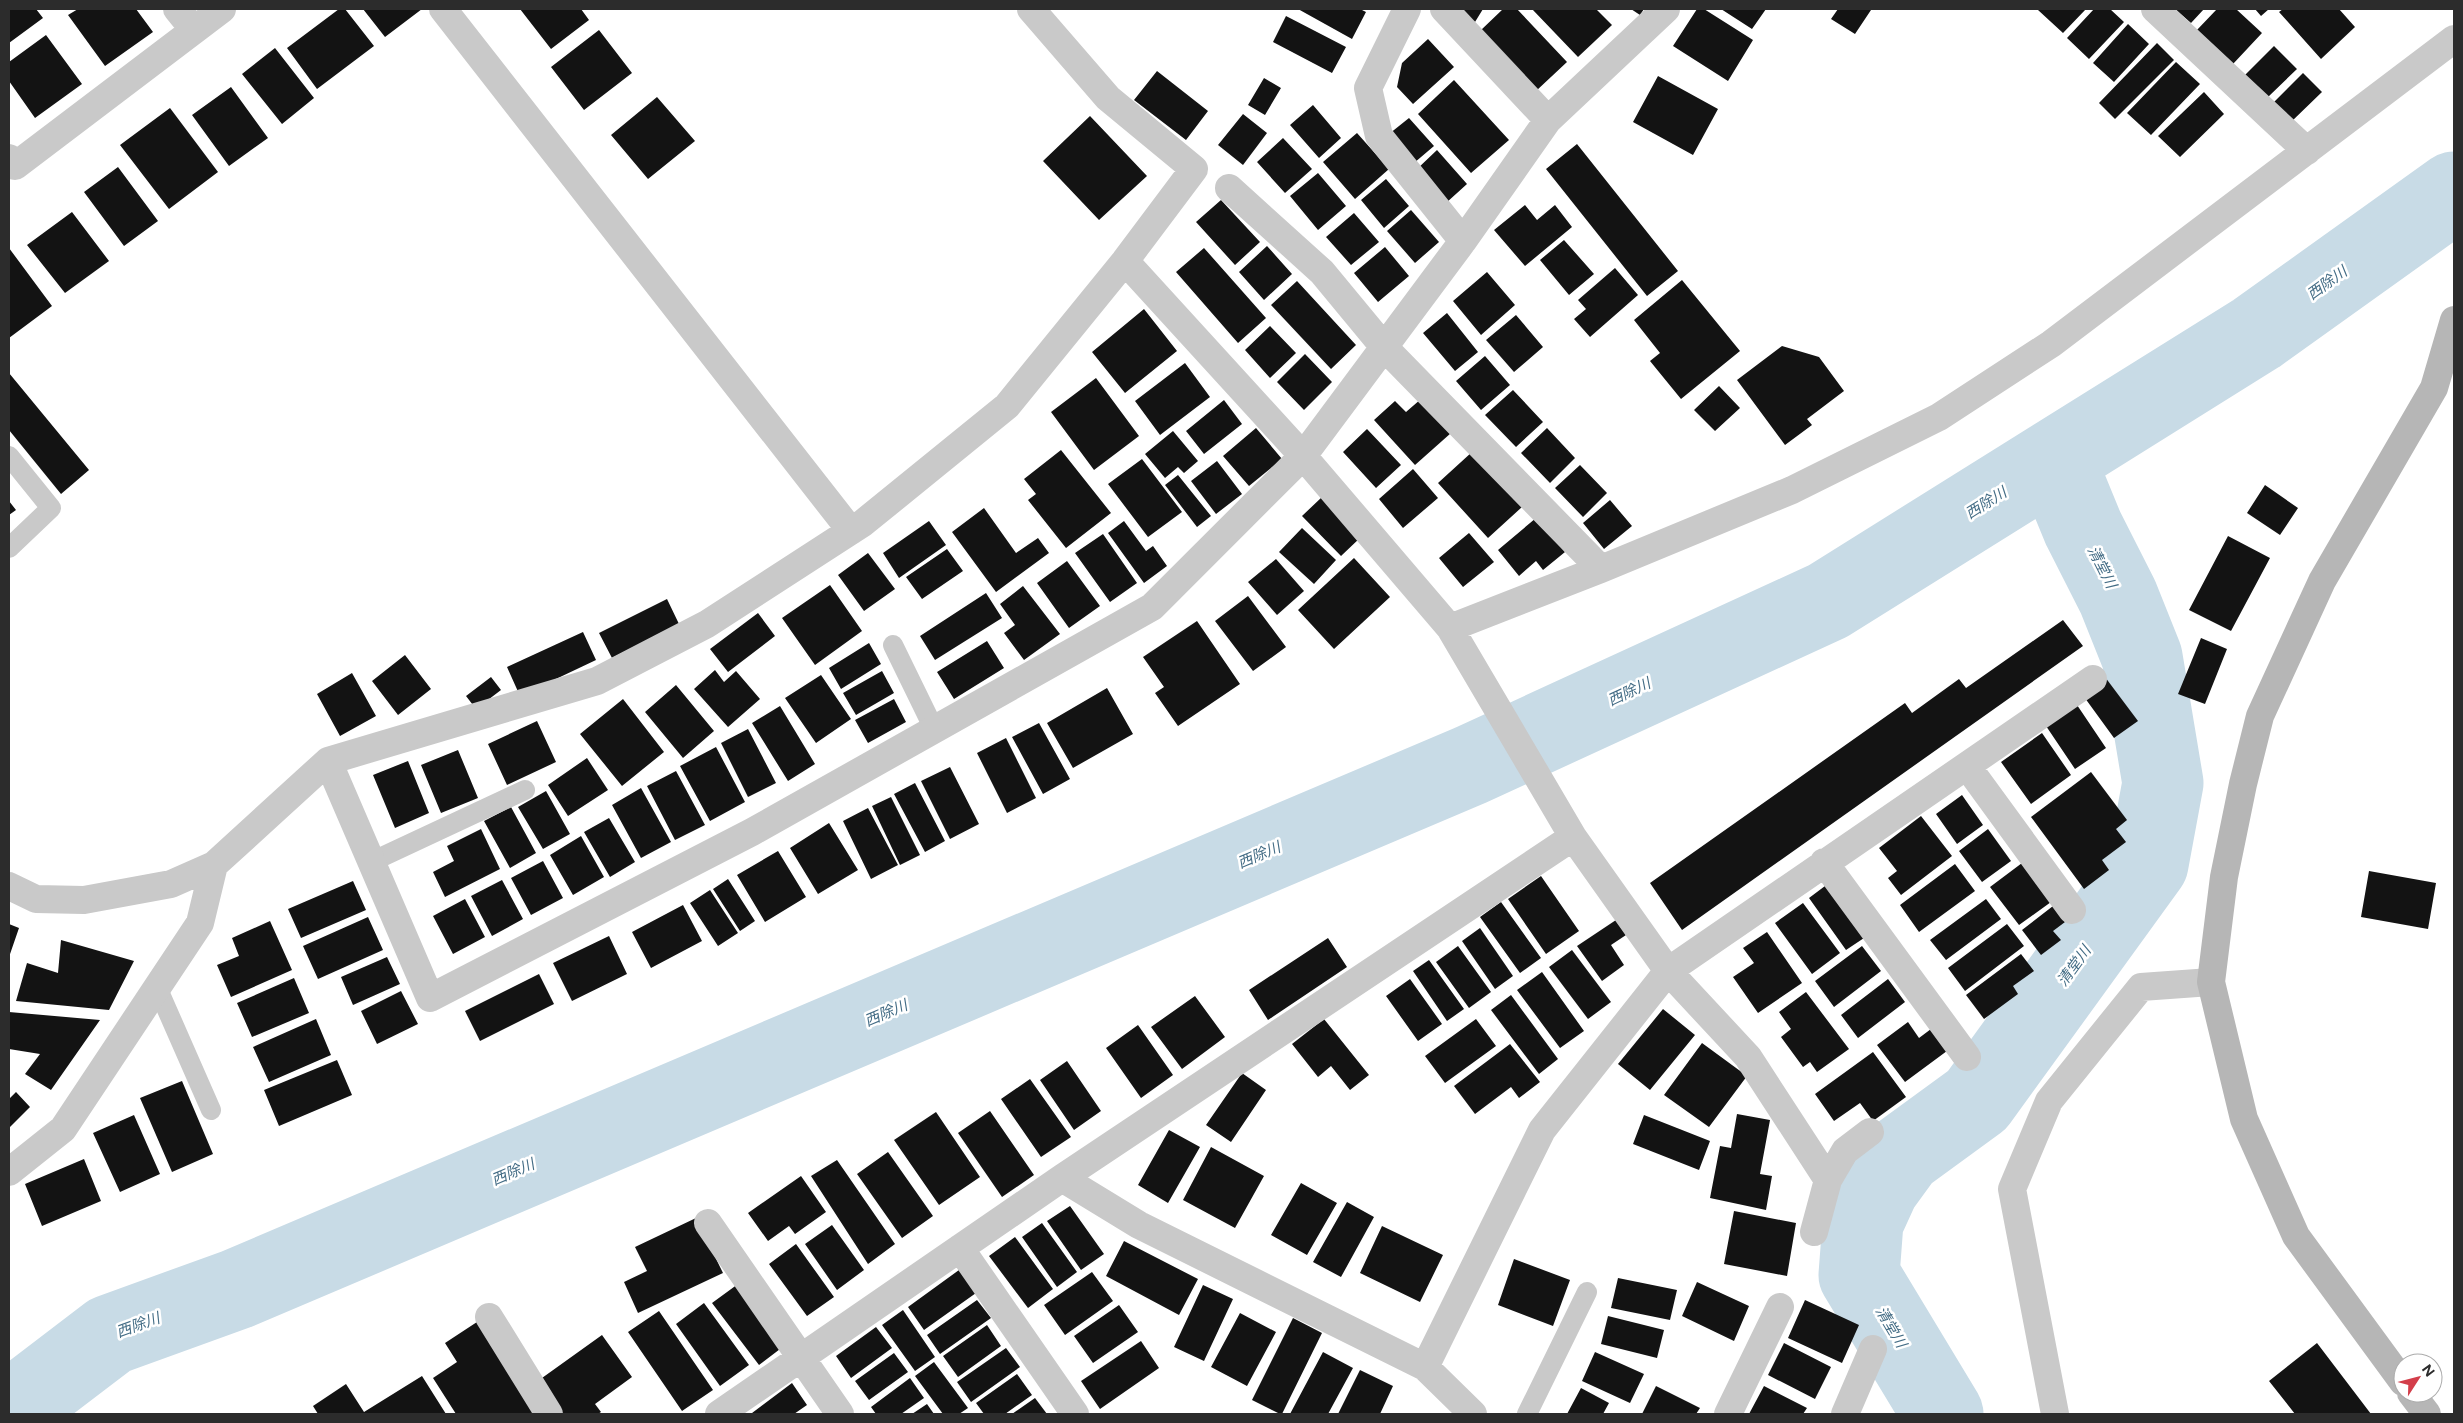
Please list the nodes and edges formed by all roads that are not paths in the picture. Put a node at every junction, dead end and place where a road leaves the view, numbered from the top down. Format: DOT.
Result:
graph roads {
  1 [pos="177,9"];
  2 [pos="222,9"];
  3 [pos="443,9"];
  4 [pos="1031,9"];
  5 [pos="1407,9"];
  6 [pos="1444,9"];
  7 [pos="1666,9"];
  8 [pos="2155,9"];
  9 [pos="194,30"];
  10 [pos="2454,39"];
  11 [pos="1548,120"];
  12 [pos="2306,151"];
  13 [pos="9,158"];
  14 [pos="1228,188"];
  15 [pos="1462,241"];
  16 [pos="1125,262"];
  17 [pos="2454,322"];
  18 [pos="1384,347"];
  19 [pos="9,456"];
  20 [pos="1303,456"];
  21 [pos="851,531"];
  22 [pos="9,548"];
  23 [pos="1601,569"];
  24 [pos="1455,635"];
  25 [pos="892,645"];
  26 [pos="2093,679"];
  27 [pos="934,729"];
  28 [pos="328,761"];
  29 [pos="1967,766"];
  30 [pos="525,790"];
  31 [pos="1570,832"];
  32 [pos="371,862"];
  33 [pos="1824,862"];
  34 [pos="214,864"];
  35 [pos="9,886"];
  36 [pos="2072,910"];
  37 [pos="1668,971"];
  38 [pos="2211,982"];
  39 [pos="157,987"];
  40 [pos="1967,1057"];
  41 [pos="211,1110"];
  42 [pos="1870,1132"];
  43 [pos="9,1172"];
  44 [pos="1062,1178"];
  45 [pos="1828,1180"];
  46 [pos="708,1223"];
  47 [pos="1814,1232"];
  48 [pos="960,1248"];
  49 [pos="1587,1292"];
  50 [pos="1780,1307"];
  51 [pos="489,1316"];
  52 [pos="1873,1348"];
  53 [pos="801,1357"];
  54 [pos="1425,1367"];
  55 [pos="2393,1368"];
  56 [pos="2419,1403"];
  57 [pos="549,1414"];
  58 [pos="719,1414"];
  59 [pos="840,1414"];
  60 [pos="1075,1414"];
  61 [pos="1473,1414"];
  62 [pos="1527,1414"];
  63 [pos="1728,1414"];
  64 [pos="1844,1414"];
  65 [pos="2055,1414"];
  66 [pos="2427,1414"];
  1 -- 9 [label="street"];
  2 -- 9 [label="street"];
  3 -- 21 [label="street"];
  4 -- 16 [label="street"];
  5 -- 15 [label="street"];
  6 -- 11 [label="street"];
  7 -- 11 [label="street"];
  8 -- 12 [label="street"];
  9 -- 13 [label="street"];
  10 -- 12 [label="street"];
  11 -- 15 [label="street"];
  12 -- 23 [label="street"];
  14 -- 18 [label="street"];
  15 -- 18 [label="street"];
  16 -- 20 [label="street"];
  16 -- 21 [label="street"];
  17 -- 38 [label="street"];
  18 -- 20 [label="street"];
  18 -- 23 [label="street"];
  19 -- 22 [label="lane"];
  20 -- 24 [label="street"];
  20 -- 27 [label="street"];
  21 -- 28 [label="street"];
  23 -- 24 [label="street"];
  24 -- 31 [label="street"];
  25 -- 27 [label="lane"];
  26 -- 29 [label="street"];
  27 -- 32 [label="street"];
  28 -- 32 [label="street"];
  28 -- 34 [label="street"];
  29 -- 33 [label="street"];
  29 -- 36 [label="street"];
  30 -- 32 [label="lane"];
  31 -- 37 [label="street"];
  31 -- 44 [label="street"];
  33 -- 37 [label="street"];
  33 -- 40 [label="street"];
  34 -- 35 [label="street"];
  34 -- 39 [label="street"];
  37 -- 45 [label="street"];
  37 -- 54 [label="street"];
  38 -- 55 [label="street"];
  38 -- 65 [label="street"];
  39 -- 41 [label="lane"];
  39 -- 43 [label="street"];
  42 -- 45 [label="street"];
  44 -- 48 [label="street"];
  44 -- 54 [label="street"];
  45 -- 47 [label="street"];
  46 -- 53 [label="street"];
  48 -- 53 [label="street"];
  48 -- 60 [label="street"];
  49 -- 62 [label="lane"];
  50 -- 63 [label="street"];
  51 -- 57 [label="street"];
  52 -- 64 [label="street"];
  53 -- 58 [label="street"];
  53 -- 59 [label="street"];
  54 -- 61 [label="street"];
  56 -- 66 [label="street"];
}
